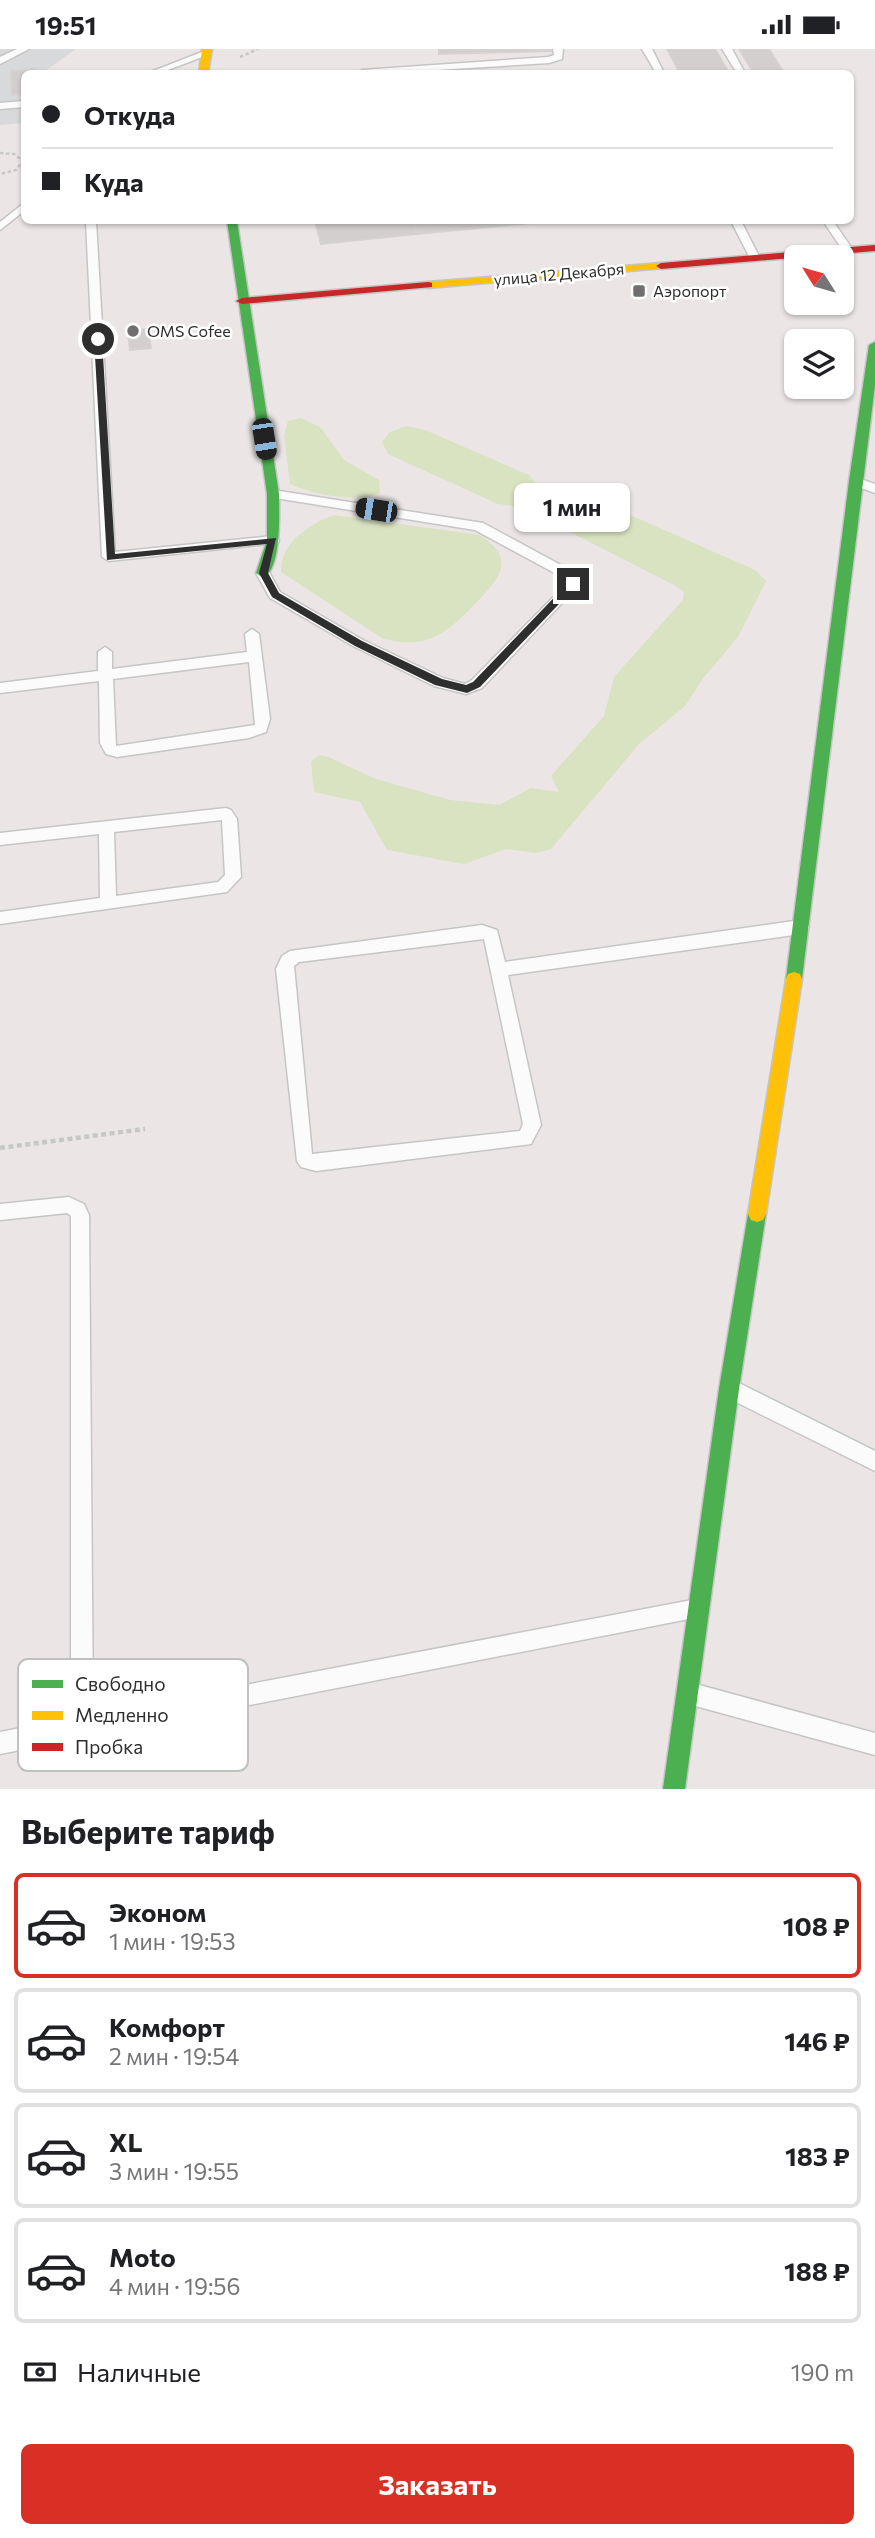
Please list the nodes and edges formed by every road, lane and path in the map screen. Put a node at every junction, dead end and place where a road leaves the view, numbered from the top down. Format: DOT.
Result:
graph roads {
  1 [pos="24,49"];
  2 [pos="250,49"];
  3 [pos="558,49"];
  4 [pos="647,49"];
  5 [pos="727,49"];
  6 [pos="206,52"];
  7 [pos="246,54"];
  8 [pos="0,61"];
  9 [pos="492,62"];
  10 [pos="161,70"];
  11 [pos="204,70"];
  12 [pos="438,70"];
  13 [pos="496,70"];
  14 [pos="658,70"];
  15 [pos="739,70"];
  16 [pos="21,104"];
  17 [pos="0,106"];
  18 [pos="0,153"];
  19 [pos="21,159"];
  20 [pos="21,164"];
  21 [pos="0,174"];
  22 [pos="21,210"];
  23 [pos="92,224"];
  24 [pos="232,224"];
  25 [pos="738,224"];
  26 [pos="830,224"];
  27 [pos="0,227"];
  28 [pos="845,245"];
  29 [pos="875,248"];
  30 [pos="854,250"];
  31 [pos="784,256"];
  32 [pos="755,258"];
  33 [pos="242,301"];
  34 [pos="875,345"];
  35 [pos="855,481"];
  36 [pos="875,489"];
  37 [pos="273,494"];
  38 [pos="273,540"];
  39 [pos="263,573"];
  40 [pos="252,634"];
  41 [pos="105,652"];
  42 [pos="255,656"];
  43 [pos="105,676"];
  44 [pos="0,688"];
  45 [pos="106,827"];
  46 [pos="0,839"];
  47 [pos="108,902"];
  48 [pos="0,918"];
  49 [pos="802,927"];
  50 [pos="498,970"];
  51 [pos="145,1129"];
  52 [pos="0,1148"];
  53 [pos="0,1212"];
  54 [pos="729,1389"];
  55 [pos="875,1461"];
  56 [pos="699,1608"];
  57 [pos="82,1659"];
  58 [pos="687,1692"];
  59 [pos="248,1696"];
  60 [pos="18,1740"];
  61 [pos="0,1743"];
  62 [pos="875,1744"];
  63 [pos="674,1789"];
  1 -- 8 [label="lane"];
  2 -- 7 [label="path"];
  3 -- 9 [label="lane"];
  4 -- 14 [label="lane"];
  5 -- 15 [label="lane"];
  6 -- 10 [label="lane"];
  6 -- 11 [label="street"];
  9 -- 12 [label="lane"];
  9 -- 13 [label="lane"];
  16 -- 17 [label="lane"];
  18 -- 19 [label="path"];
  20 -- 21 [label="path"];
  22 -- 27 [label="lane"];
  23 -- 38 [label="lane"];
  24 -- 33 [label="street"];
  25 -- 32 [label="lane"];
  26 -- 28 [label="lane"];
  29 -- 30 [label="street, улица 12 Декабря"];
  31 -- 32 [label="street, улица 12 Декабря"];
  32 -- 33 [label="street, улица 12 Декабря"];
  33 -- 37 [label="street"];
  34 -- 35 [label="street"];
  35 -- 36 [label="lane"];
  35 -- 49 [label="street"];
  37 -- 38 [label="street"];
  37 -- 39 [label="lane"];
  38 -- 39 [label="street"];
  40 -- 42 [label="lane"];
  41 -- 43 [label="lane"];
  42 -- 43 [label="lane"];
  42 -- 43 [label="lane"];
  43 -- 44 [label="lane"];
  45 -- 46 [label="lane"];
  45 -- 47 [label="lane"];
  45 -- 47 [label="lane"];
  47 -- 48 [label="lane"];
  49 -- 50 [label="lane"];
  49 -- 54 [label="street"];
  50 -- 50 [label="lane"];
  51 -- 52 [label="path"];
  53 -- 57 [label="lane"];
  54 -- 55 [label="lane"];
  54 -- 56 [label="street"];
  56 -- 58 [label="street"];
  56 -- 59 [label="lane"];
  58 -- 62 [label="lane"];
  58 -- 63 [label="street"];
  60 -- 61 [label="lane"];
}
